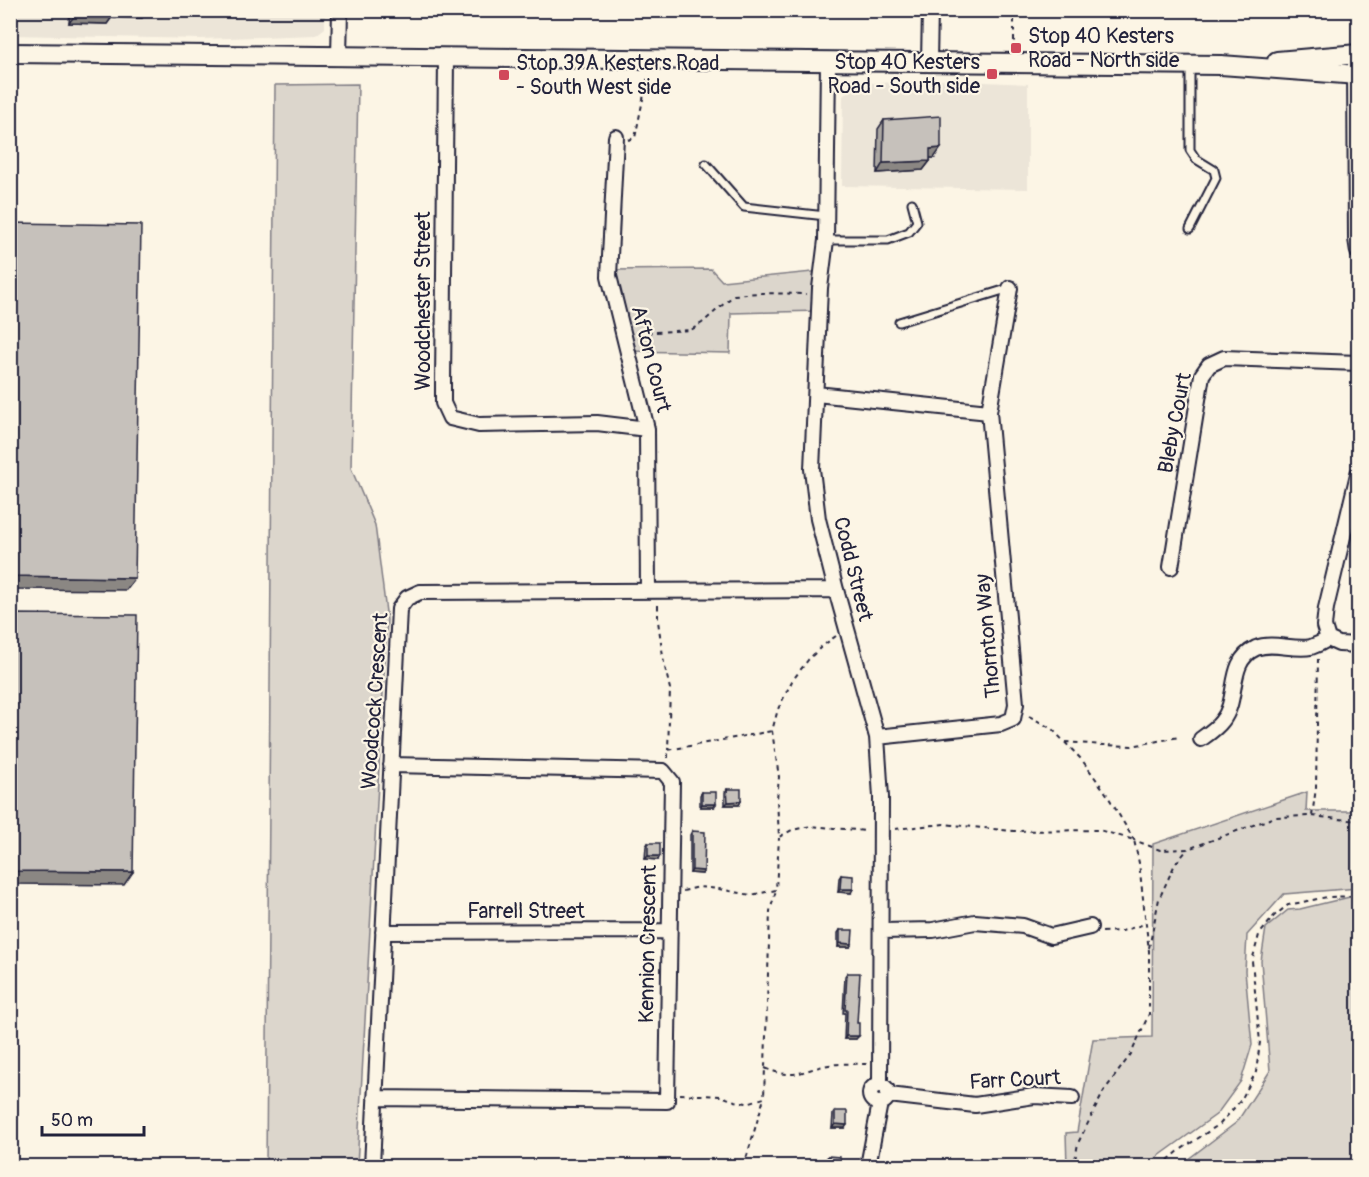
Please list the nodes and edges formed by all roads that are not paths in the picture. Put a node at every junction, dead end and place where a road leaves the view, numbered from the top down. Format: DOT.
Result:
graph roads {
  1 [pos="340,10"];
  2 [pos="930,10"];
  3 [pos="10,53"];
  4 [pos="1357,54"];
  5 [pos="339,57"];
  6 [pos="446,58"];
  7 [pos="828,61"];
  8 [pos="928,62"];
  9 [pos="1190,65"];
  10 [pos="1221,65"];
  11 [pos="1356,75"];
  12 [pos="616,141"];
  13 [pos="706,164"];
  14 [pos="912,203"];
  15 [pos="826,216"];
  16 [pos="1190,229"];
  17 [pos="826,240"];
  18 [pos="1358,243"];
  19 [pos="1010,288"];
  20 [pos="899,322"];
  21 [pos="1359,363"];
  22 [pos="816,394"];
  23 [pos="989,412"];
  24 [pos="647,429"];
  25 [pos="1359,474"];
  26 [pos="1171,567"];
  27 [pos="836,590"];
  28 [pos="648,591"];
  29 [pos="1328,639"];
  30 [pos="1359,645"];
  31 [pos="877,737"];
  32 [pos="1201,739"];
  33 [pos="391,765"];
  34 [pos="1091,930"];
  35 [pos="669,931"];
  36 [pos="882,931"];
  37 [pos="383,932"];
  38 [pos="883,1094"];
  39 [pos="375,1098"];
  40 [pos="1072,1098"];
  41 [pos="372,1167"];
  42 [pos="868,1167"];
  1 -- 5 [label="street"];
  2 -- 8 [label="street"];
  3 -- 5 [label="main road"];
  4 -- 10 [label="main road"];
  4 -- 11 [label="street"];
  5 -- 6 [label="main road"];
  6 -- 7 [label="main road"];
  6 -- 24 [label="street, Woodchester Street"];
  7 -- 8 [label="main road"];
  7 -- 15 [label="street, Codd Street"];
  8 -- 9 [label="main road"];
  9 -- 10 [label="main road"];
  9 -- 16 [label="lane"];
  10 -- 11 [label="main road"];
  11 -- 18 [label="street"];
  12 -- 24 [label="street, Afton Court"];
  13 -- 15 [label="lane"];
  14 -- 17 [label="lane"];
  15 -- 17 [label="street, Codd Street"];
  17 -- 22 [label="street, Codd Street"];
  19 -- 20 [label="lane"];
  19 -- 23 [label="street, Thornton Way"];
  21 -- 26 [label="street, Bleby Court"];
  22 -- 23 [label="street"];
  22 -- 27 [label="street, Codd Street"];
  23 -- 31 [label="street, Thornton Way"];
  24 -- 28 [label="street, Afton Court"];
  25 -- 29 [label="street"];
  27 -- 28 [label="street, Woodcock Crescent"];
  27 -- 31 [label="street, Codd Street"];
  28 -- 33 [label="street, Woodcock Crescent"];
  29 -- 30 [label="street"];
  29 -- 32 [label="street"];
  31 -- 36 [label="street, Codd Street"];
  33 -- 35 [label="street, Kennion Crescent"];
  33 -- 37 [label="street, Woodcock Crescent"];
  34 -- 36 [label="street"];
  35 -- 37 [label="street, Farrell Street"];
  35 -- 39 [label="street, Kennion Crescent"];
  36 -- 38 [label="street, Codd Street"];
  37 -- 39 [label="street, Woodcock Crescent"];
  38 -- 40 [label="street, Farr Court"];
  38 -- 42 [label="street, Codd Street"];
  39 -- 41 [label="street, Woodcock Crescent"];
}
